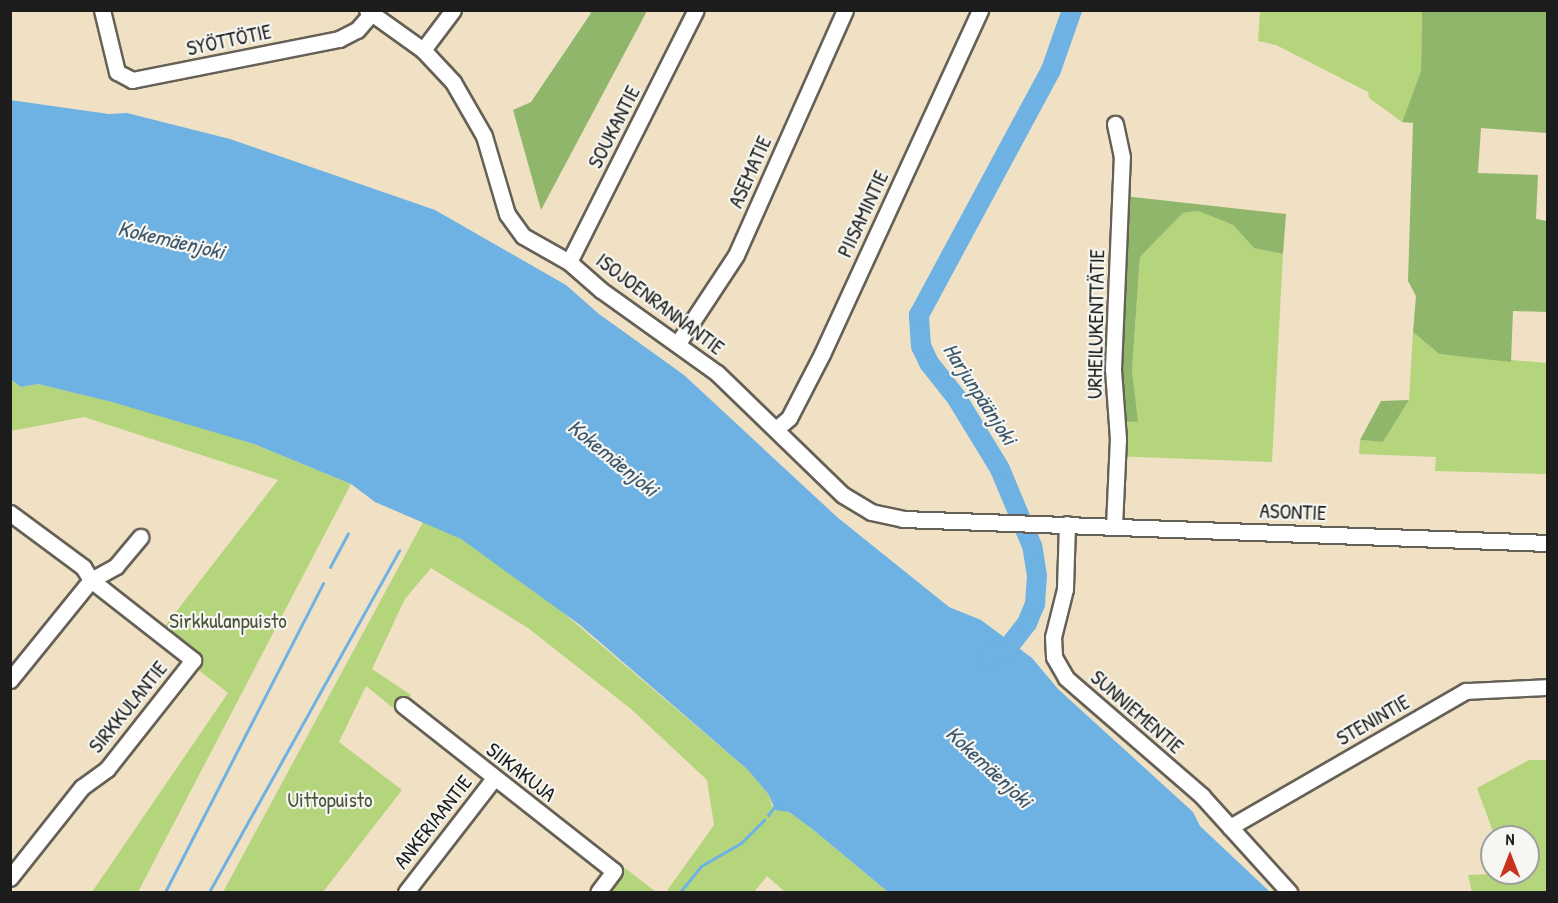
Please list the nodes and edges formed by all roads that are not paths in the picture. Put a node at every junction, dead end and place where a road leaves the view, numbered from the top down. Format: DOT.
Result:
graph roads {
  1 [pos="102,10"];
  2 [pos="453,10"];
  3 [pos="696,10"];
  4 [pos="846,10"];
  5 [pos="980,10"];
  6 [pos="370,12"];
  7 [pos="423,50"];
  8 [pos="1115,124"];
  9 [pos="569,262"];
  10 [pos="678,343"];
  11 [pos="776,429"];
  12 [pos="10,513"];
  13 [pos="1036,523"];
  14 [pos="1067,524"];
  15 [pos="1114,526"];
  16 [pos="140,537"];
  17 [pos="1548,543"];
  18 [pos="92,580"];
  19 [pos="10,680"];
  20 [pos="1548,687"];
  21 [pos="403,705"];
  22 [pos="494,777"];
  23 [pos="1230,827"];
  24 [pos="10,878"];
  25 [pos="406,892"];
  26 [pos="598,892"];
  27 [pos="1289,892"];
  1 -- 6 [label="street, SYÖTTÖTIE"];
  2 -- 7 [label="street"];
  3 -- 9 [label="street, SOUKANTIE"];
  4 -- 10 [label="street, ASEMATIE"];
  5 -- 11 [label="street, PIISAMINTIE"];
  6 -- 7 [label="street, ISOJOENRANNANTIE"];
  7 -- 9 [label="street, ISOJOENRANNANTIE"];
  8 -- 15 [label="street, URHEILUKENTTÄTIE"];
  9 -- 10 [label="street, ISOJOENRANNANTIE"];
  10 -- 11 [label="street, ISOJOENRANNANTIE"];
  11 -- 13 [label="street, ISOJOENRANNANTIE"];
  12 -- 18 [label="street"];
  13 -- 14 [label="street, ASONTIE"];
  14 -- 15 [label="street, ASONTIE"];
  14 -- 23 [label="street, SUNNIEMENTIE"];
  15 -- 17 [label="street, ASONTIE"];
  16 -- 18 [label="street"];
  18 -- 19 [label="street"];
  18 -- 24 [label="street, SIRKKULANTIE"];
  20 -- 23 [label="street, STENINTIE"];
  21 -- 22 [label="street, SIIKAKUJA"];
  22 -- 25 [label="street, ANKERIAANTIE"];
  22 -- 26 [label="street, SIIKAKUJA"];
  23 -- 27 [label="street, SUNNIEMENTIE"];
}
